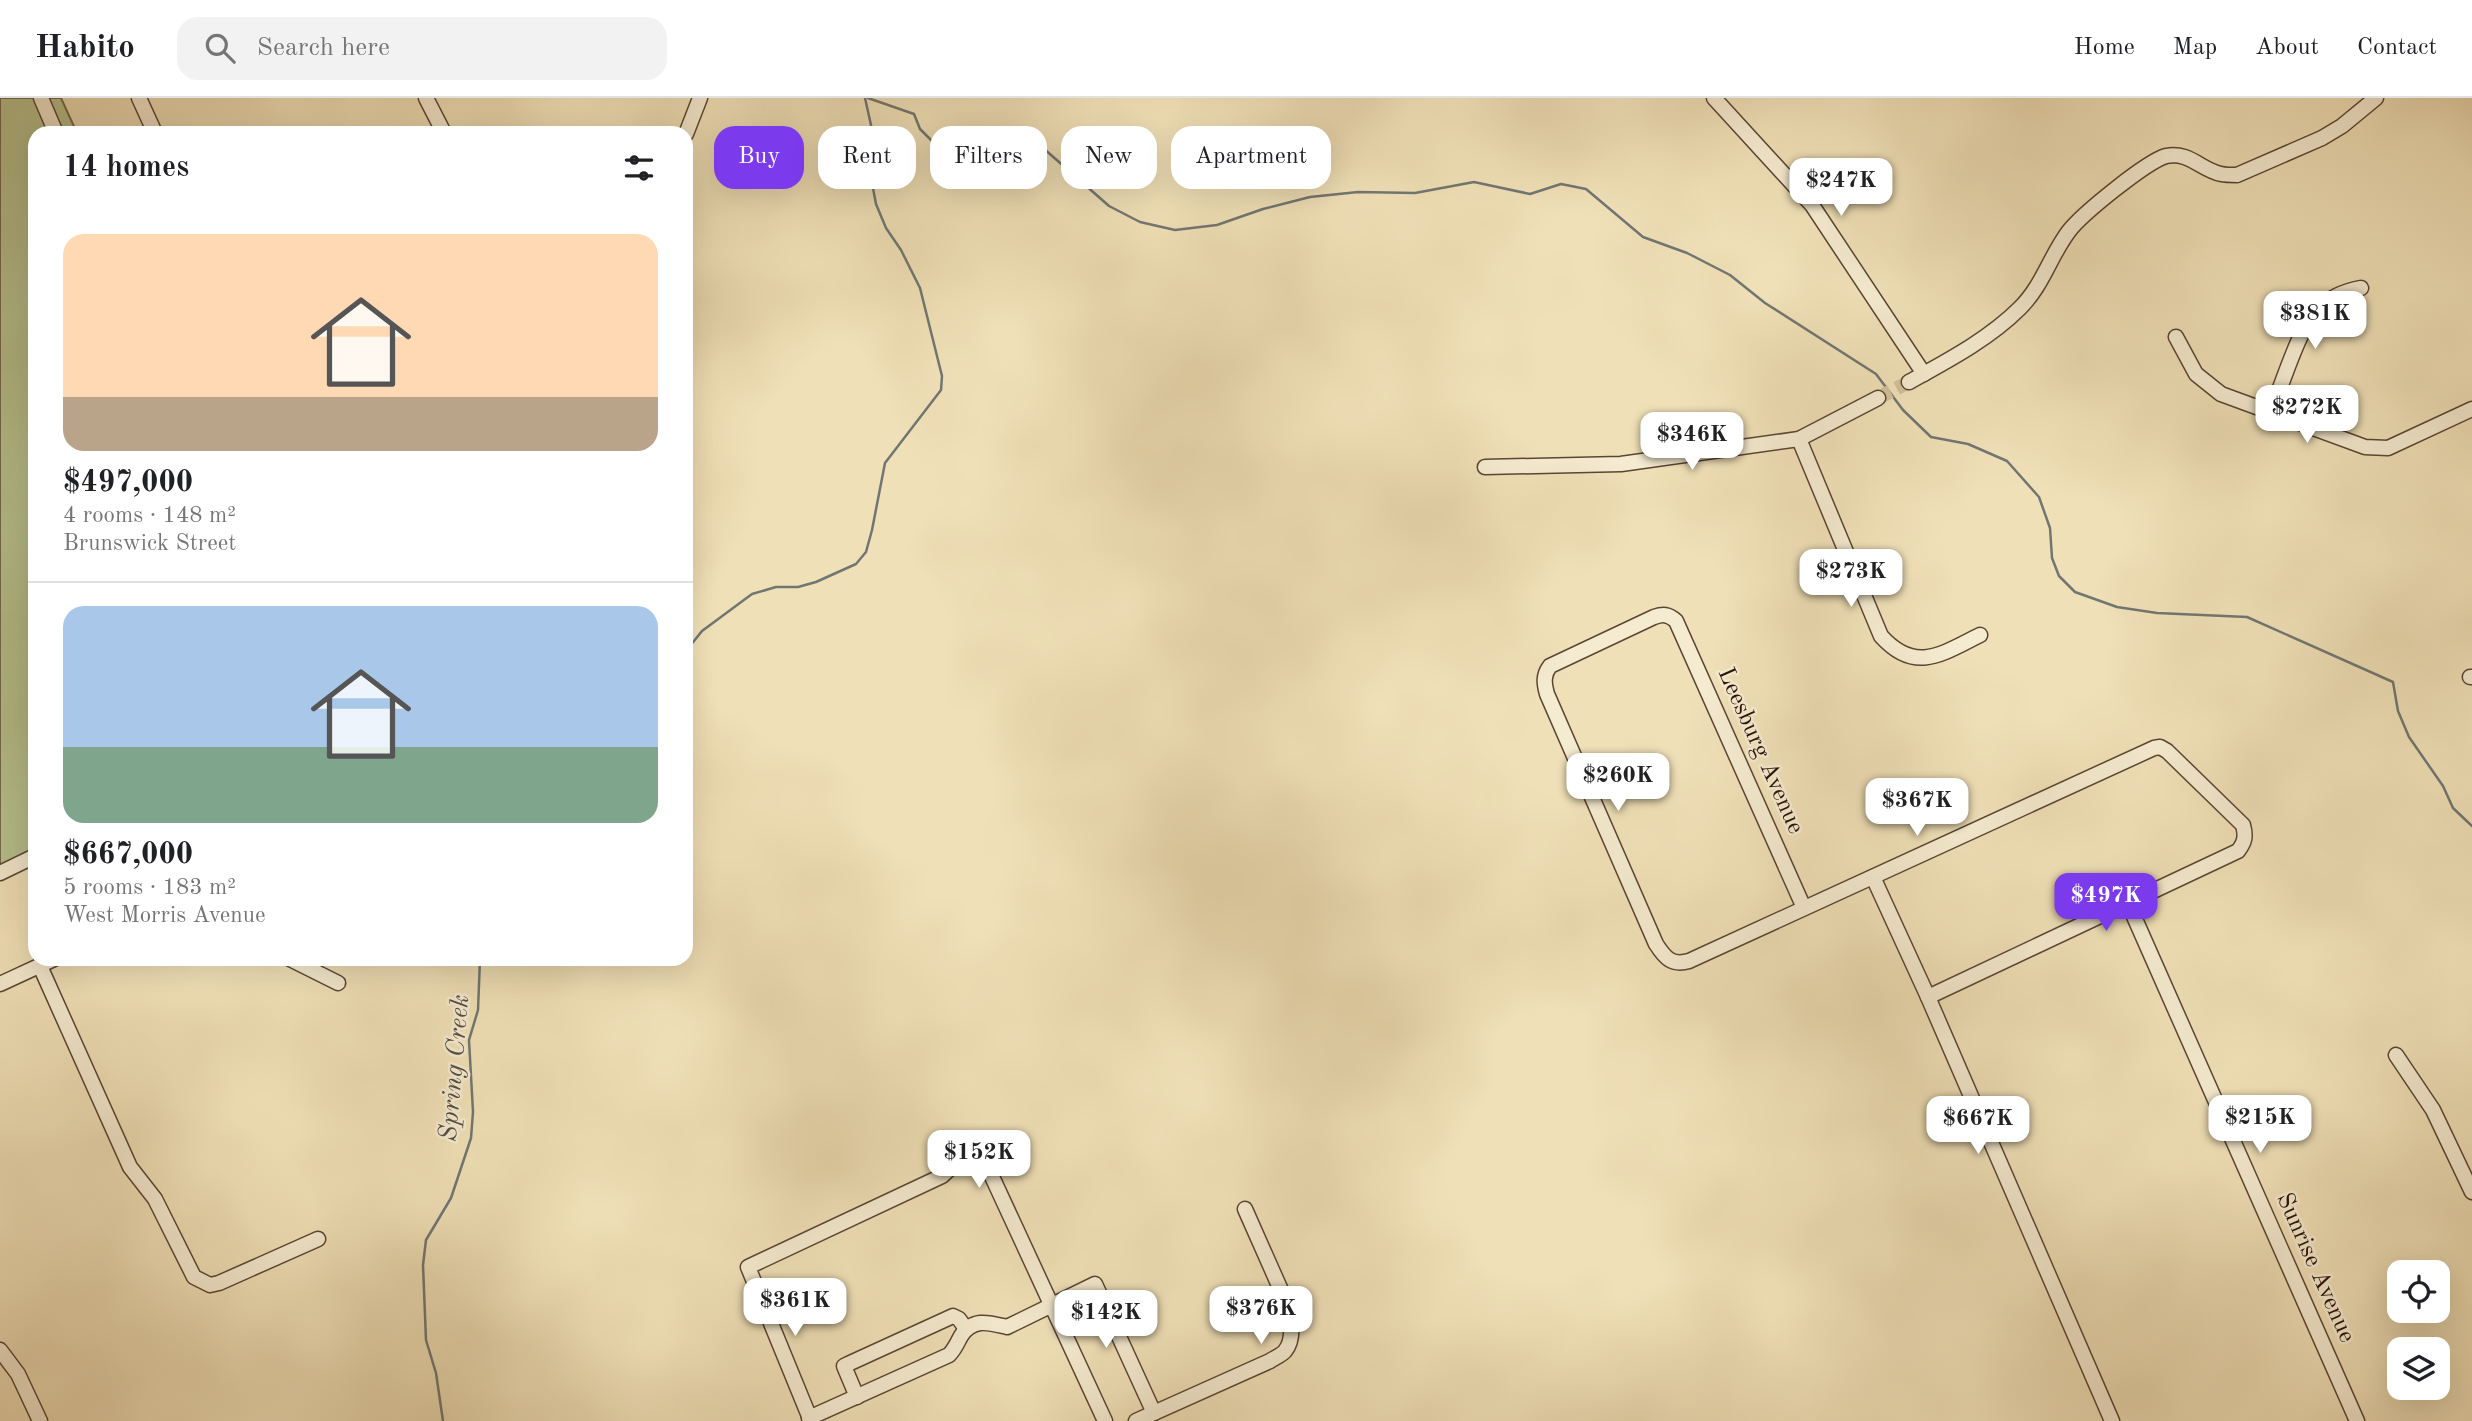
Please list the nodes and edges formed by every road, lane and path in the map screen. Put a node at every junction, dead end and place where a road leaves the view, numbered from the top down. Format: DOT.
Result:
graph roads {
  1 [pos="41,98"];
  2 [pos="139,98"];
  3 [pos="426,98"];
  4 [pos="700,98"];
  5 [pos="1714,98"];
  6 [pos="2376,98"];
  7 [pos="53,126"];
  8 [pos="152,126"];
  9 [pos="440,126"];
  10 [pos="689,126"];
  11 [pos="2361,288"];
  12 [pos="2176,337"];
  13 [pos="1924,373"];
  14 [pos="1909,382"];
  15 [pos="1878,398"];
  16 [pos="2472,409"];
  17 [pos="2271,412"];
  18 [pos="1799,439"];
  19 [pos="1485,467"];
  20 [pos="1980,635"];
  21 [pos="28,859"];
  22 [pos="0,873"];
  23 [pos="1873,877"];
  24 [pos="2128,903"];
  25 [pos="1804,908"];
  26 [pos="40,966"];
  27 [pos="304,966"];
  28 [pos="338,983"];
  29 [pos="0,984"];
  30 [pos="1928,997"];
  31 [pos="2396,1055"];
  32 [pos="2472,1192"];
  33 [pos="1245,1209"];
  34 [pos="318,1239"];
  35 [pos="1051,1306"];
  36 [pos="966,1329"];
  37 [pos="0,1350"];
  38 [pos="857,1396"];
  39 [pos="1154,1413"];
  40 [pos="810,1420"];
  41 [pos="40,1421"];
  42 [pos="1105,1421"];
  43 [pos="1136,1421"];
  44 [pos="2112,1421"];
  45 [pos="2357,1421"];
  1 -- 7 [label="street"];
  2 -- 8 [label="street"];
  3 -- 9 [label="street"];
  4 -- 10 [label="street"];
  5 -- 13 [label="street"];
  6 -- 13 [label="street"];
  11 -- 17 [label="street"];
  12 -- 17 [label="street"];
  13 -- 14 [label="street"];
  15 -- 18 [label="street"];
  16 -- 17 [label="street"];
  18 -- 19 [label="street"];
  18 -- 20 [label="street"];
  21 -- 22 [label="street"];
  23 -- 24 [label="street"];
  23 -- 25 [label="street"];
  23 -- 30 [label="street"];
  24 -- 30 [label="street"];
  24 -- 45 [label="street, Sunrise Avenue"];
  25 -- 25 [label="street, Leesburg Avenue"];
  26 -- 29 [label="street"];
  26 -- 34 [label="street"];
  27 -- 28 [label="street"];
  30 -- 44 [label="street"];
  31 -- 32 [label="street"];
  33 -- 39 [label="street"];
  35 -- 36 [label="street"];
  35 -- 39 [label="street"];
  35 -- 40 [label="street"];
  35 -- 42 [label="street"];
  36 -- 38 [label="street"];
  36 -- 38 [label="street"];
  37 -- 41 [label="street"];
  38 -- 40 [label="street"];
  39 -- 43 [label="street"];
}
